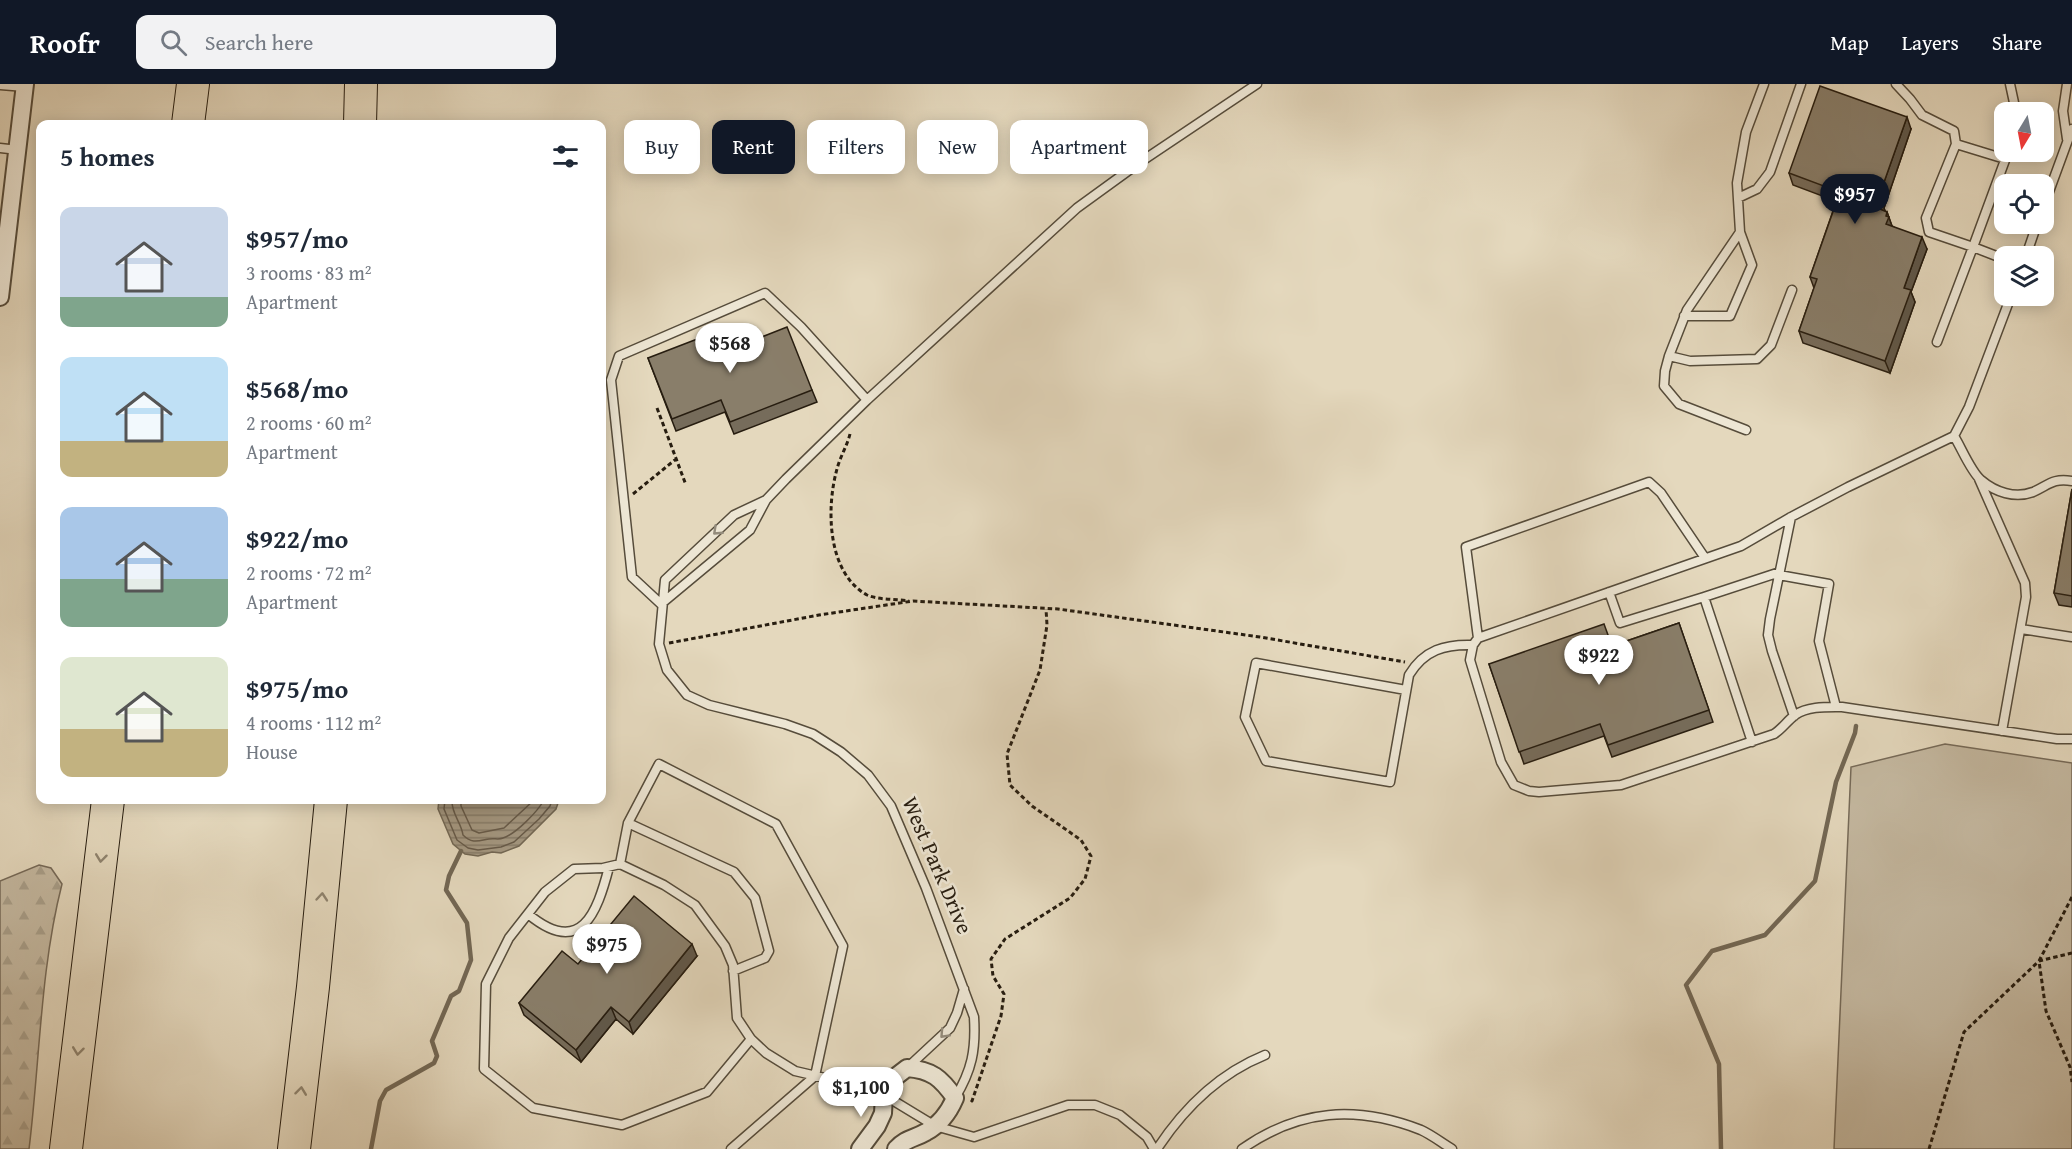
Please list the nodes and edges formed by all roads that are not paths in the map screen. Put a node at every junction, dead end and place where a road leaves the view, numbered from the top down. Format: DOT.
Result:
graph roads {
  1 [pos="193,84"];
  2 [pos="361,84"];
  3 [pos="1257,84"];
  4 [pos="1764,84"];
  5 [pos="1801,84"];
  6 [pos="1896,84"];
  7 [pos="2010,84"];
  8 [pos="2067,84"];
  9 [pos="0,85"];
  10 [pos="25,85"];
  11 [pos="2014,102"];
  12 [pos="188,120"];
  13 [pos="360,120"];
  14 [pos="2072,129"];
  15 [pos="2067,140"];
  16 [pos="1956,144"];
  17 [pos="0,148"];
  18 [pos="18,150"];
  19 [pos="1994,152"];
  20 [pos="2004,162"];
  21 [pos="2054,177"];
  22 [pos="1738,198"];
  23 [pos="1740,232"];
  24 [pos="1973,247"];
  25 [pos="1994,255"];
  26 [pos="1792,290"];
  27 [pos="0,297"];
  28 [pos="2007,306"];
  29 [pos="1684,316"];
  30 [pos="1937,342"];
  31 [pos="1669,356"];
  32 [pos="867,400"];
  33 [pos="1746,430"];
  34 [pos="1954,436"];
  35 [pos="1979,479"];
  36 [pos="2072,481"];
  37 [pos="766,500"];
  38 [pos="1791,516"];
  39 [pos="1705,558"];
  40 [pos="1779,573"];
  41 [pos="1609,592"];
  42 [pos="1704,597"];
  43 [pos="661,604"];
  44 [pos="2021,629"];
  45 [pos="2072,638"];
  46 [pos="1475,641"];
  47 [pos="1406,690"];
  48 [pos="1836,707"];
  49 [pos="1794,716"];
  50 [pos="2002,731"];
  51 [pos="2072,739"];
  52 [pos="1752,742"];
  53 [pos="108,804"];
  54 [pos="331,804"];
  55 [pos="628,823"];
  56 [pos="620,864"];
  57 [pos="609,867"];
  58 [pos="528,914"];
  59 [pos="733,970"];
  60 [pos="964,988"];
  61 [pos="751,1039"];
  62 [pos="1264,1055"];
  63 [pos="907,1068"];
  64 [pos="815,1076"];
  65 [pos="884,1095"];
  66 [pos="957,1096"];
  67 [pos="935,1126"];
  68 [pos="66,1149"];
  69 [pos="294,1149"];
  70 [pos="731,1149"];
  71 [pos="860,1149"];
  72 [pos="896,1149"];
  73 [pos="1156,1149"];
  74 [pos="1242,1149"];
  75 [pos="1452,1149"];
  1 -- 12 [label="highway"];
  2 -- 13 [label="highway"];
  3 -- 32 [label="lane, West Park Drive"];
  4 -- 22 [label="lane"];
  5 -- 22 [label="lane"];
  6 -- 16 [label="lane"];
  7 -- 11 [label="lane"];
  8 -- 15 [label="lane"];
  9 -- 10 [label="lane"];
  10 -- 18 [label="street"];
  14 -- 15 [label="lane"];
  15 -- 21 [label="lane"];
  16 -- 19 [label="lane"];
  16 -- 24 [label="lane"];
  17 -- 18 [label="lane"];
  18 -- 27 [label="street"];
  20 -- 24 [label="lane"];
  22 -- 23 [label="lane"];
  23 -- 29 [label="lane"];
  23 -- 29 [label="lane"];
  24 -- 25 [label="lane"];
  24 -- 30 [label="lane"];
  26 -- 31 [label="lane"];
  28 -- 34 [label="lane"];
  29 -- 31 [label="lane"];
  31 -- 33 [label="lane"];
  32 -- 37 [label="lane, West Park Drive"];
  32 -- 43 [label="lane"];
  34 -- 35 [label="lane"];
  34 -- 38 [label="lane"];
  35 -- 36 [label="lane"];
  35 -- 44 [label="lane"];
  37 -- 43 [label="lane, West Park Drive"];
  37 -- 43 [label="lane, West Park Drive, one-way"];
  38 -- 39 [label="lane"];
  38 -- 40 [label="lane"];
  39 -- 41 [label="lane"];
  39 -- 46 [label="lane"];
  40 -- 42 [label="lane"];
  40 -- 48 [label="lane"];
  40 -- 49 [label="lane"];
  41 -- 42 [label="lane"];
  41 -- 46 [label="lane"];
  42 -- 52 [label="lane"];
  43 -- 60 [label="lane, West Park Drive"];
  44 -- 45 [label="lane"];
  44 -- 50 [label="lane"];
  46 -- 47 [label="lane"];
  46 -- 52 [label="lane"];
  47 -- 47 [label="lane"];
  48 -- 49 [label="lane"];
  48 -- 50 [label="lane"];
  49 -- 52 [label="lane"];
  50 -- 51 [label="lane"];
  53 -- 68 [label="highway, one-way"];
  69 -- 54 [label="highway, one-way"];
  55 -- 56 [label="lane"];
  55 -- 59 [label="lane"];
  55 -- 64 [label="lane"];
  56 -- 57 [label="lane"];
  56 -- 59 [label="lane"];
  57 -- 58 [label="lane"];
  57 -- 58 [label="lane"];
  58 -- 61 [label="lane"];
  59 -- 61 [label="lane"];
  60 -- 63 [label="lane, one-way"];
  60 -- 66 [label="lane, West Park Drive"];
  61 -- 64 [label="lane"];
  62 -- 73 [label="lane"];
  63 -- 65 [label="street"];
  63 -- 66 [label="street"];
  64 -- 65 [label="lane"];
  64 -- 70 [label="lane"];
  65 -- 67 [label="lane"];
  65 -- 71 [label="street"];
  66 -- 67 [label="street, West Park Drive"];
  67 -- 72 [label="street, West Park Drive"];
  67 -- 73 [label="lane"];
  74 -- 75 [label="lane"];
}
